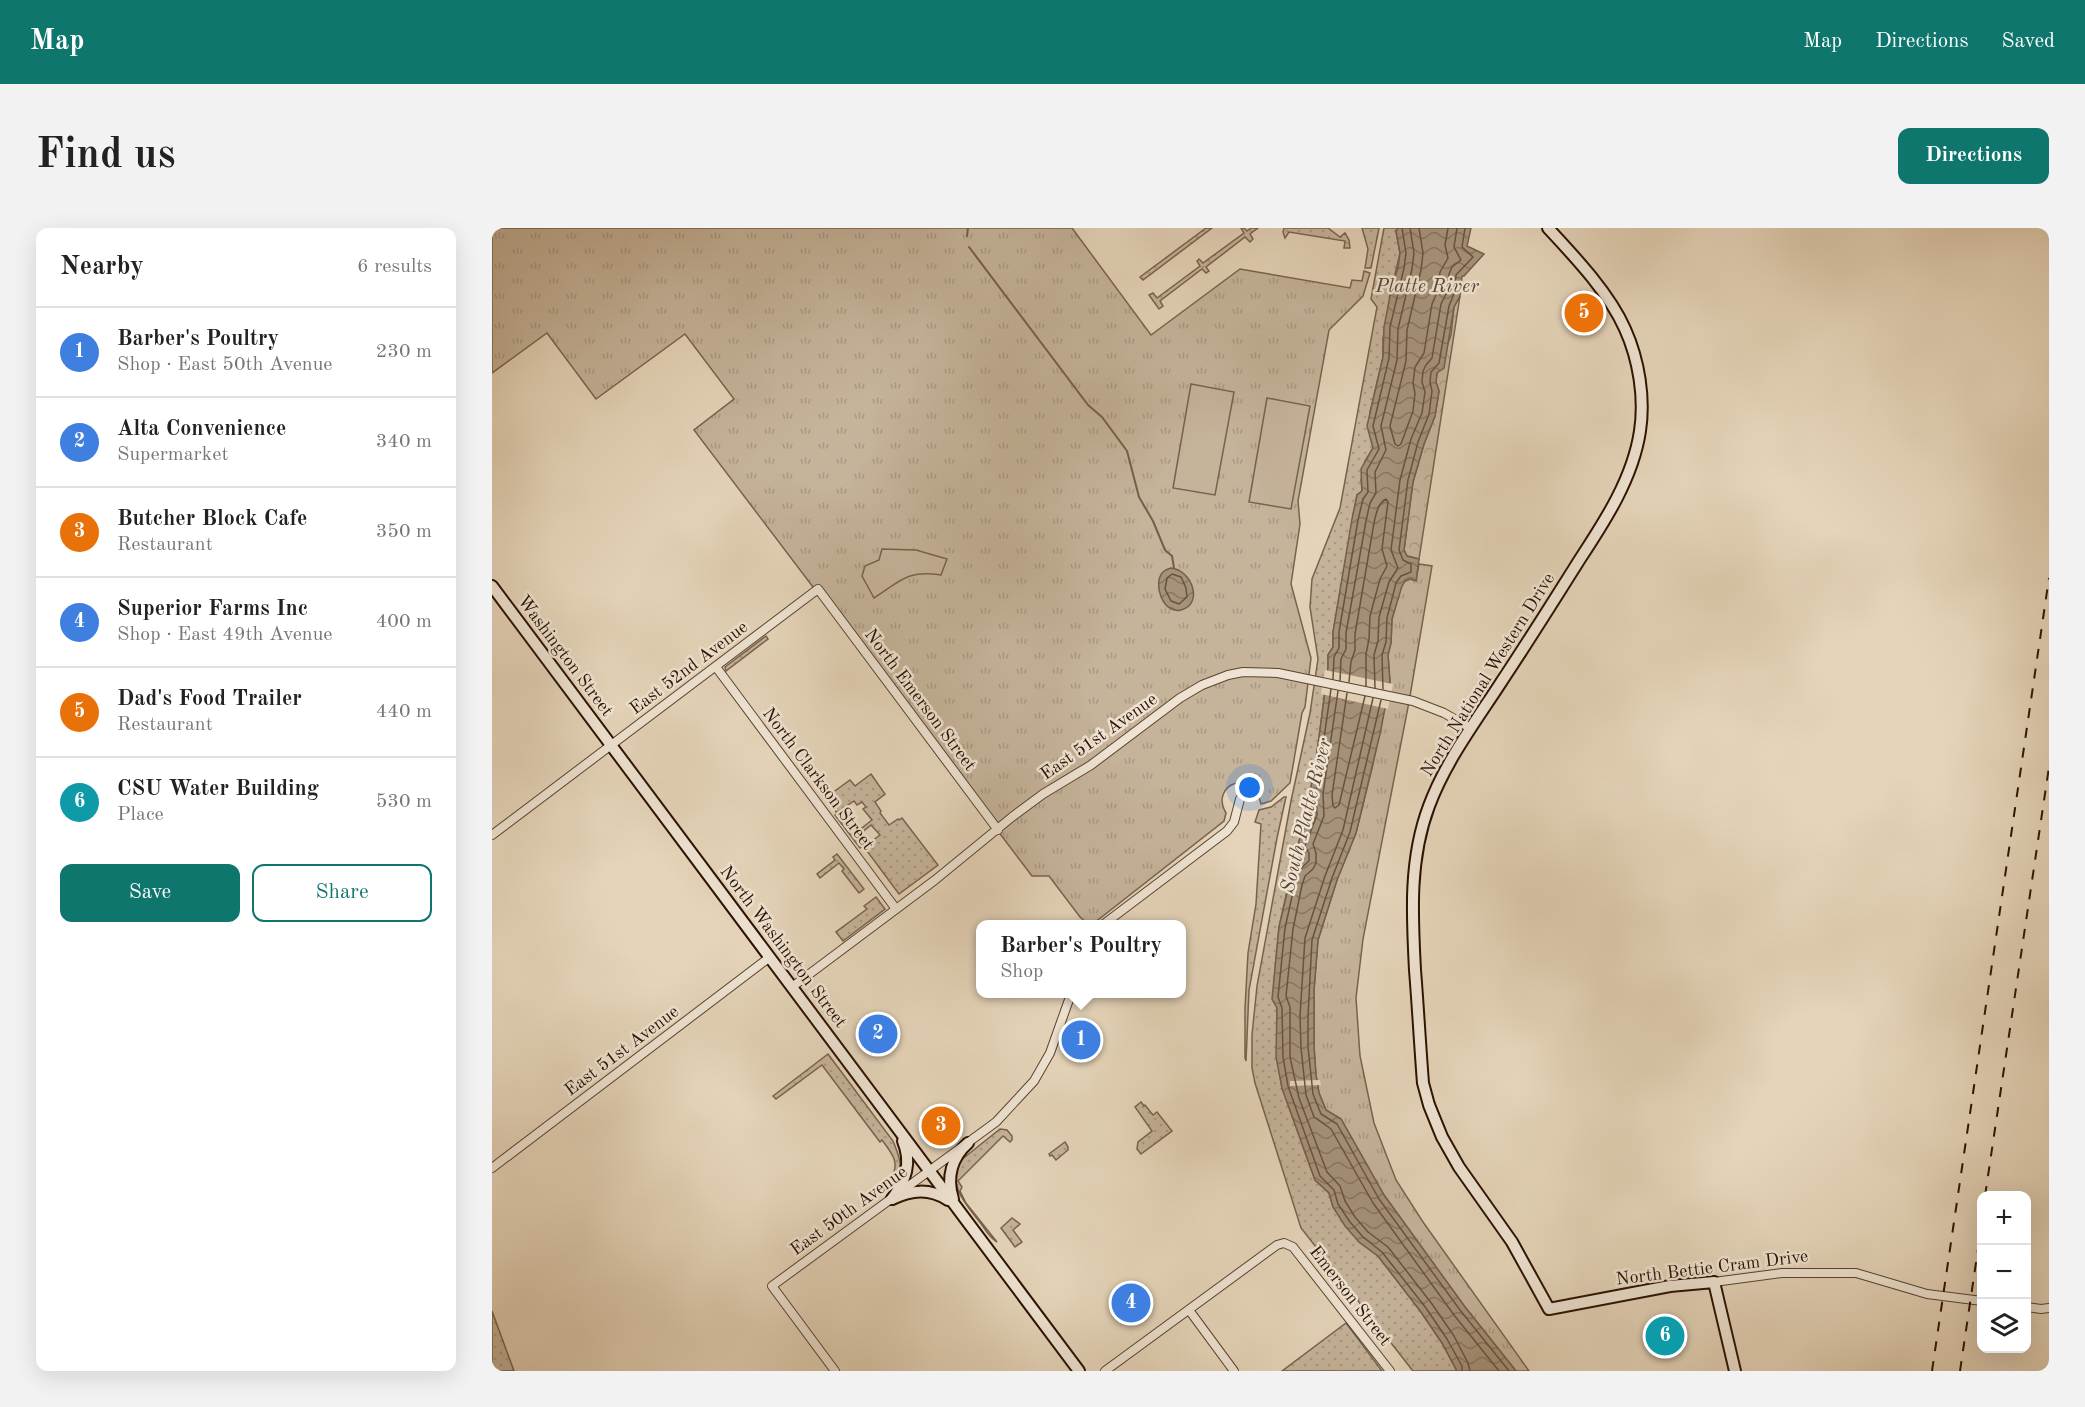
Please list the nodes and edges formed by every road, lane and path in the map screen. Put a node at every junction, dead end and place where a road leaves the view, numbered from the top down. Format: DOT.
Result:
graph roads {
  1 [pos="1548,228"];
  2 [pos="492,586"];
  3 [pos="818,590"];
  4 [pos="716,667"];
  5 [pos="1470,729"];
  6 [pos="611,745"];
  7 [pos="1240,799"];
  8 [pos="998,830"];
  9 [pos="492,835"];
  10 [pos="896,909"];
  11 [pos="1109,920"];
  12 [pos="770,957"];
  13 [pos="792,987"];
  14 [pos="1069,998"];
  15 [pos="897,1128"];
  16 [pos="968,1143"];
  17 [pos="492,1168"];
  18 [pos="930,1171"];
  19 [pos="892,1199"];
  20 [pos="957,1208"];
  21 [pos="1714,1282"];
  22 [pos="1977,1300"];
  23 [pos="2031,1307"];
  24 [pos="2049,1308"];
  25 [pos="1549,1309"];
  26 [pos="1189,1310"];
  27 [pos="835,1371"];
  28 [pos="1079,1371"];
  29 [pos="1105,1371"];
  30 [pos="1234,1371"];
  31 [pos="1390,1371"];
  32 [pos="1736,1371"];
  1 -- 5 [label="street, North National Western Drive"];
  2 -- 6 [label="street, Washington Street"];
  3 -- 4 [label="street, East 52nd Avenue"];
  3 -- 8 [label="street, North Emerson Street"];
  4 -- 6 [label="street, East 52nd Avenue"];
  4 -- 10 [label="street, North Clarkson Street"];
  5 -- 8 [label="street, East 51st Avenue"];
  5 -- 25 [label="street, North National Western Drive"];
  6 -- 9 [label="street, East 52nd Avenue"];
  6 -- 12 [label="street, North Washington Street"];
  7 -- 11 [label="street"];
  8 -- 10 [label="street, East 51st Avenue"];
  10 -- 13 [label="street, East 51st Avenue"];
  12 -- 13 [label="street, North Washington Street"];
  12 -- 17 [label="street, East 51st Avenue"];
  13 -- 15 [label="street, North Washington Street"];
  14 -- 16 [label="street, East 50th Avenue"];
  15 -- 18 [label="street, North Washington Street"];
  15 -- 19 [label="street"];
  16 -- 18 [label="street, East 50th Avenue"];
  16 -- 20 [label="street"];
  18 -- 19 [label="street, East 50th Avenue"];
  18 -- 20 [label="street, North Washington Street"];
  19 -- 20 [label="street"];
  19 -- 27 [label="street, East 50th Avenue"];
  20 -- 28 [label="street, North Washington Street"];
  21 -- 22 [label="street, North Bettie Cram Drive"];
  21 -- 25 [label="street, North Bettie Cram Drive"];
  21 -- 32 [label="street"];
  23 -- 24 [label="street"];
  26 -- 29 [label="street"];
  26 -- 30 [label="street"];
  26 -- 31 [label="street, Emerson Street"];
}
